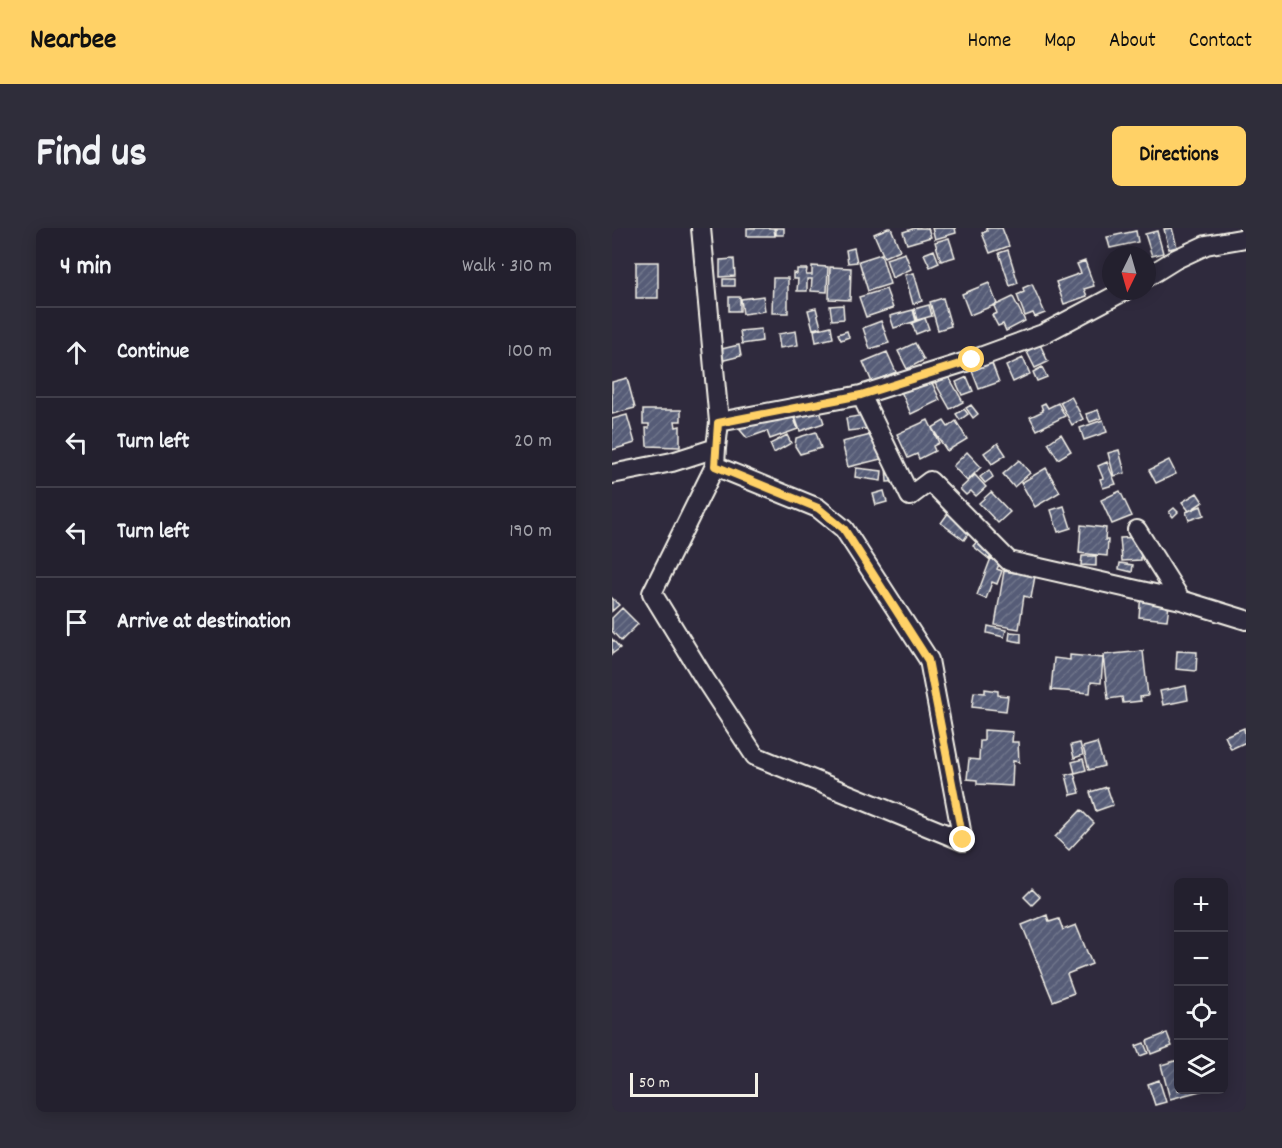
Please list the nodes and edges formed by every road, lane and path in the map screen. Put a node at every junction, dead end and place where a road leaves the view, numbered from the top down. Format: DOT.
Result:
graph roads {
  1 [pos="701,228"];
  2 [pos="1246,238"];
  3 [pos="1156,271"];
  4 [pos="1107,300"];
  5 [pos="861,395"];
  6 [pos="718,423"];
  7 [pos="716,457"];
  8 [pos="612,474"];
  9 [pos="1137,530"];
  10 [pos="1181,600"];
  11 [pos="1246,620"];
  1 -- 6 [label="street"];
  2 -- 3 [label="street"];
  4 -- 5 [label="street"];
  5 -- 6 [label="street"];
  5 -- 10 [label="street"];
  6 -- 7 [label="street"];
  7 -- 7 [label="street"];
  7 -- 8 [label="street"];
  9 -- 10 [label="street"];
  10 -- 11 [label="street"];
}
